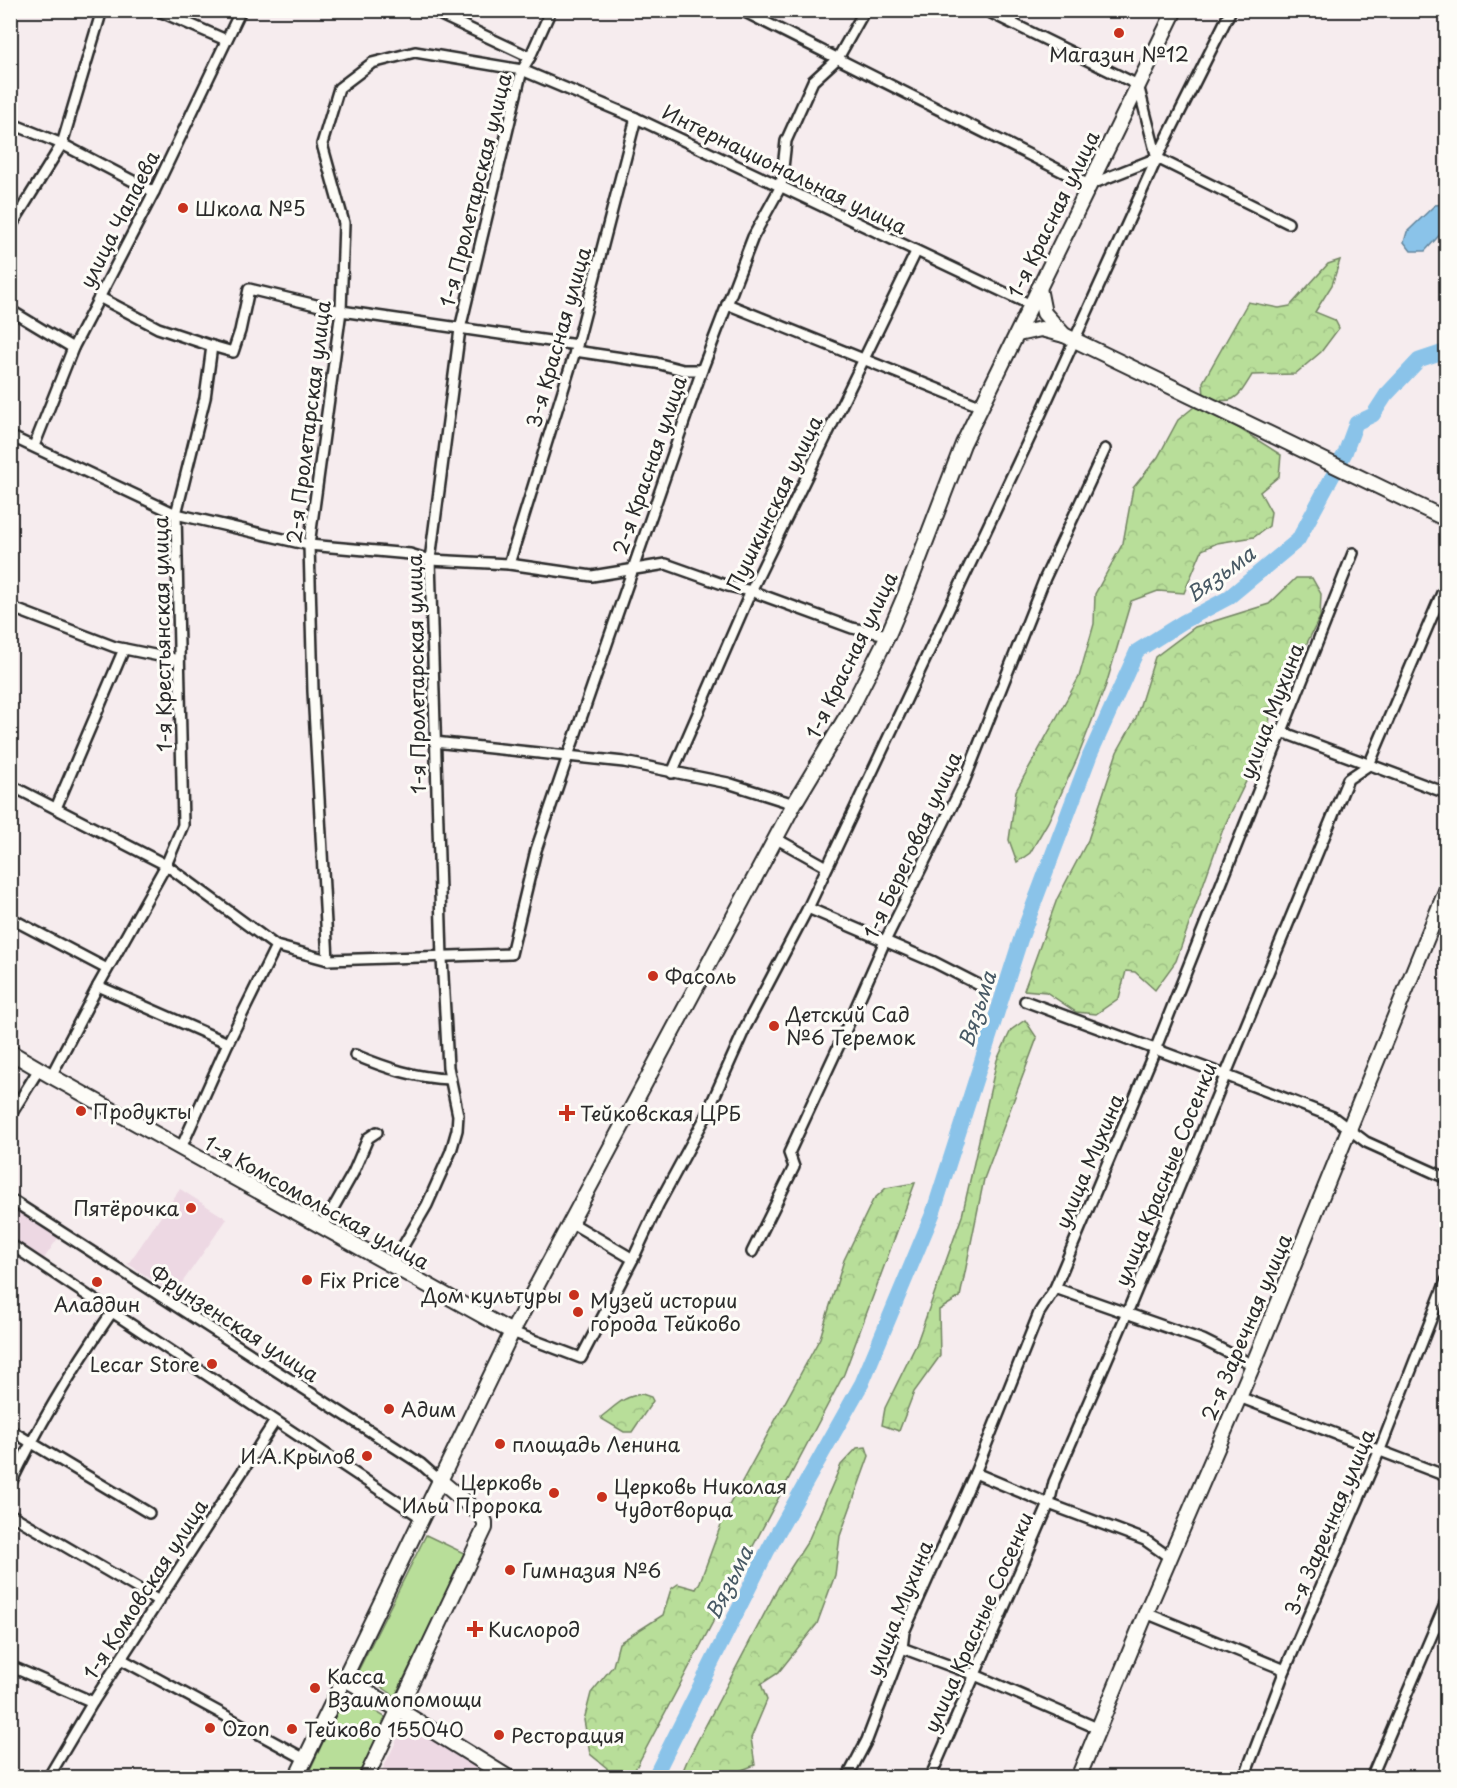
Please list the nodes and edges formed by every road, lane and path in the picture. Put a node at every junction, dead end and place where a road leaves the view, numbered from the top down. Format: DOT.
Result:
graph roads {
  1 [pos="102,10"];
  2 [pos="157,10"];
  3 [pos="241,10"];
  4 [pos="430,10"];
  5 [pos="551,10"];
  6 [pos="741,10"];
  7 [pos="865,10"];
  8 [pos="986,10"];
  9 [pos="1017,10"];
  10 [pos="1175,10"];
  11 [pos="1232,10"];
  12 [pos="1011,22"];
  13 [pos="226,40"];
  14 [pos="530,57"];
  15 [pos="838,58"];
  16 [pos="522,70"];
  17 [pos="1138,85"];
  18 [pos="636,118"];
  19 [pos="10,123"];
  20 [pos="62,144"];
  21 [pos="1157,158"];
  22 [pos="1089,185"];
  23 [pos="781,186"];
  24 [pos="154,192"];
  25 [pos="1288,223"];
  26 [pos="10,228"];
  27 [pos="916,252"];
  28 [pos="1039,288"];
  29 [pos="99,297"];
  30 [pos="727,304"];
  31 [pos="1031,305"];
  32 [pos="10,310"];
  33 [pos="341,311"];
  34 [pos="460,329"];
  35 [pos="1018,334"];
  36 [pos="1069,337"];
  37 [pos="212,346"];
  38 [pos="73,348"];
  39 [pos="576,348"];
  40 [pos="864,360"];
  41 [pos="702,370"];
  42 [pos="982,407"];
  43 [pos="13,437"];
  44 [pos="34,446"];
  45 [pos="10,449"];
  46 [pos="1105,449"];
  47 [pos="176,514"];
  48 [pos="1446,519"];
  49 [pos="309,545"];
  50 [pos="1353,553"];
  51 [pos="430,560"];
  52 [pos="509,564"];
  53 [pos="632,568"];
  54 [pos="752,591"];
  55 [pos="1442,593"];
  56 [pos="10,607"];
  57 [pos="888,635"];
  58 [pos="124,649"];
  59 [pos="179,660"];
  60 [pos="1282,732"];
  61 [pos="434,742"];
  62 [pos="568,756"];
  63 [pos="1370,765"];
  64 [pos="672,772"];
  65 [pos="10,785"];
  66 [pos="1446,793"];
  67 [pos="794,804"];
  68 [pos="56,808"];
  69 [pos="775,838"];
  70 [pos="166,865"];
  71 [pos="827,867"];
  72 [pos="1446,891"];
  73 [pos="808,908"];
  74 [pos="10,918"];
  75 [pos="885,941"];
  76 [pos="276,946"];
  77 [pos="442,958"];
  78 [pos="328,960"];
  79 [pos="107,969"];
  80 [pos="979,985"];
  81 [pos="98,986"];
  82 [pos="1025,1001"];
  83 [pos="228,1043"];
  84 [pos="1155,1050"];
  85 [pos="10,1052"];
  86 [pos="355,1055"];
  87 [pos="45,1073"];
  88 [pos="1226,1075"];
  89 [pos="450,1079"];
  90 [pos="10,1116"];
  91 [pos="1348,1130"];
  92 [pos="377,1132"];
  93 [pos="181,1148"];
  94 [pos="1446,1178"];
  95 [pos="10,1199"];
  96 [pos="570,1222"];
  97 [pos="323,1226"];
  98 [pos="10,1244"];
  99 [pos="752,1252"];
  100 [pos="633,1259"];
  101 [pos="392,1265"];
  102 [pos="1446,1281"];
  103 [pos="1055,1288"];
  104 [pos="112,1312"];
  105 [pos="1127,1313"];
  106 [pos="512,1332"];
  107 [pos="1253,1365"];
  108 [pos="1239,1397"];
  109 [pos="274,1421"];
  110 [pos="10,1430"];
  111 [pos="30,1443"];
  112 [pos="1379,1452"];
  113 [pos="975,1473"];
  114 [pos="1446,1476"];
  115 [pos="439,1480"];
  116 [pos="10,1485"];
  117 [pos="1049,1504"];
  118 [pos="149,1512"];
  119 [pos="10,1514"];
  120 [pos="422,1518"];
  121 [pos="1169,1557"];
  122 [pos="159,1601"];
  123 [pos="1446,1602"];
  124 [pos="1146,1613"];
  125 [pos="902,1648"];
  126 [pos="121,1659"];
  127 [pos="10,1666"];
  128 [pos="1285,1670"];
  129 [pos="975,1675"];
  130 [pos="343,1678"];
  131 [pos="93,1701"];
  132 [pos="399,1710"];
  133 [pos="1097,1728"];
  134 [pos="305,1759"];
  135 [pos="48,1778"];
  136 [pos="296,1778"];
  137 [pos="366,1778"];
  138 [pos="509,1778"];
  139 [pos="847,1778"];
  140 [pos="930,1778"];
  141 [pos="1078,1778"];
  142 [pos="1244,1778"];
  143 [pos="1371,1778"];
  1 -- 20 [label="street"];
  2 -- 13 [label="street"];
  3 -- 13 [label="street, улица Чапаева"];
  4 -- 14 [label="street"];
  5 -- 14 [label="street, 1-я Пролетарская улица"];
  6 -- 15 [label="street"];
  7 -- 15 [label="street, 2-я Красная улица"];
  8 -- 12 [label="street"];
  9 -- 12 [label="street"];
  10 -- 17 [label="main road, 1-я Красная улица"];
  11 -- 21 [label="street"];
  12 -- 17 [label="street"];
  13 -- 24 [label="street, улица Чапаева"];
  14 -- 16 [label="street, 1-я Пролетарская улица"];
  15 -- 22 [label="street"];
  15 -- 23 [label="street, 2-я Красная улица"];
  16 -- 18 [label="street, Интернациональная улица"];
  16 -- 33 [label="street, 2-я Пролетарская улица"];
  16 -- 34 [label="street, 1-я Пролетарская улица"];
  17 -- 21 [label="street"];
  17 -- 22 [label="main road, 1-я Красная улица"];
  18 -- 23 [label="street, Интернациональная улица"];
  18 -- 39 [label="street, 3-я Красная улица"];
  19 -- 20 [label="street"];
  20 -- 24 [label="street"];
  20 -- 26 [label="street"];
  21 -- 22 [label="street"];
  21 -- 25 [label="street"];
  21 -- 36 [label="street"];
  22 -- 28 [label="main road, 1-я Красная улица"];
  23 -- 27 [label="street, Интернациональная улица"];
  23 -- 30 [label="street, 2-я Красная улица"];
  24 -- 29 [label="street, улица Чапаева"];
  27 -- 31 [label="street, Интернациональная улица"];
  27 -- 40 [label="street, Пушкинская улица"];
  28 -- 31 [label="main road, 1-я Красная улица"];
  28 -- 36 [label="main road"];
  29 -- 37 [label="street"];
  29 -- 38 [label="street, улица Чапаева"];
  30 -- 40 [label="street"];
  30 -- 41 [label="street, 2-я Красная улица"];
  31 -- 35 [label="main road, 1-я Красная улица"];
  32 -- 38 [label="street"];
  33 -- 34 [label="street"];
  33 -- 37 [label="street"];
  33 -- 49 [label="street, 2-я Пролетарская улица"];
  34 -- 39 [label="street"];
  34 -- 51 [label="street, 1-я Пролетарская улица"];
  35 -- 36 [label="main road"];
  35 -- 42 [label="main road, 1-я Красная улица"];
  36 -- 48 [label="main road"];
  36 -- 71 [label="street"];
  37 -- 47 [label="street, 1-я Крестьянская улица"];
  38 -- 44 [label="street, улица Чапаева"];
  39 -- 41 [label="street"];
  39 -- 52 [label="street, 3-я Красная улица"];
  40 -- 42 [label="street"];
  40 -- 54 [label="street, Пушкинская улица"];
  41 -- 53 [label="street, 2-я Красная улица"];
  42 -- 57 [label="main road, 1-я Красная улица"];
  43 -- 44 [label="street"];
  43 -- 45 [label="street"];
  44 -- 47 [label="street"];
  46 -- 75 [label="street, 1-я Береговая улица"];
  47 -- 49 [label="street"];
  47 -- 59 [label="street, 1-я Крестьянская улица"];
  49 -- 51 [label="street"];
  49 -- 78 [label="street, 2-я Пролетарская улица"];
  50 -- 60 [label="street, улица Мухина"];
  51 -- 52 [label="street"];
  51 -- 61 [label="street, 1-я Пролетарская улица"];
  52 -- 53 [label="street"];
  53 -- 54 [label="street"];
  53 -- 62 [label="street, 2-я Красная улица"];
  54 -- 57 [label="street"];
  54 -- 64 [label="street, Пушкинская улица"];
  55 -- 63 [label="street"];
  56 -- 58 [label="street"];
  57 -- 67 [label="main road, 1-я Красная улица"];
  58 -- 59 [label="street"];
  58 -- 68 [label="street"];
  59 -- 70 [label="street, 1-я Крестьянская улица"];
  60 -- 63 [label="street"];
  60 -- 84 [label="street, улица Мухина"];
  61 -- 62 [label="street"];
  61 -- 77 [label="street, 1-я Пролетарская улица"];
  62 -- 64 [label="street"];
  62 -- 77 [label="street, 2-я Красная улица"];
  63 -- 66 [label="street"];
  63 -- 88 [label="street, улица Красные Сосенки"];
  64 -- 67 [label="street"];
  65 -- 68 [label="street"];
  67 -- 69 [label="main road, 1-я Красная улица"];
  68 -- 70 [label="street"];
  69 -- 71 [label="street"];
  69 -- 96 [label="main road, 1-я Красная улица"];
  70 -- 76 [label="street"];
  70 -- 79 [label="street, 1-я Крестьянская улица"];
  71 -- 73 [label="street"];
  72 -- 91 [label="main road, 2-я Заречная улица"];
  73 -- 75 [label="street"];
  73 -- 100 [label="street"];
  74 -- 79 [label="street"];
  75 -- 80 [label="street"];
  75 -- 99 [label="street, 1-я Береговая улица"];
  76 -- 78 [label="street"];
  76 -- 83 [label="street"];
  77 -- 78 [label="street"];
  77 -- 89 [label="street, 1-я Пролетарская улица"];
  79 -- 81 [label="street, 1-я Крестьянская улица"];
  81 -- 83 [label="street"];
  81 -- 87 [label="street, 1-я Крестьянская улица"];
  82 -- 84 [label="street"];
  83 -- 93 [label="street"];
  84 -- 88 [label="street"];
  84 -- 103 [label="street, улица Мухина"];
  85 -- 87 [label="main road, 1-я Комсомольская улица"];
  86 -- 89 [label="street"];
  87 -- 90 [label="street, 1-я Крестьянская улица"];
  87 -- 93 [label="main road, 1-я Комсомольская улица"];
  88 -- 91 [label="street"];
  88 -- 105 [label="street, улица Красные Сосенки"];
  89 -- 101 [label="street, 1-я Пролетарская улица"];
  91 -- 94 [label="street"];
  91 -- 107 [label="main road, 2-я Заречная улица"];
  92 -- 97 [label="street"];
  93 -- 97 [label="main road, 1-я Комсомольская улица"];
  95 -- 115 [label="street, Фрунзенская улица"];
  96 -- 100 [label="street"];
  96 -- 106 [label="main road, 1-я Красная улица"];
  97 -- 101 [label="main road, 1-я Комсомольская улица"];
  98 -- 104 [label="street"];
  100 -- 106 [label="street"];
  101 -- 106 [label="main road, 1-я Комсомольская улица"];
  102 -- 112 [label="street, 3-я Заречная улица"];
  103 -- 105 [label="street"];
  103 -- 113 [label="street, улица Мухина"];
  104 -- 109 [label="street"];
  104 -- 111 [label="street"];
  105 -- 107 [label="street"];
  105 -- 117 [label="street, улица Красные Сосенки"];
  106 -- 115 [label="main road, 1-я Красная улица"];
  107 -- 108 [label="main road, 2-я Заречная улица"];
  108 -- 112 [label="street"];
  108 -- 121 [label="main road, 2-я Заречная улица"];
  109 -- 120 [label="street"];
  109 -- 122 [label="street, 1-я Комовская улица"];
  110 -- 111 [label="street"];
  111 -- 116 [label="street"];
  111 -- 118 [label="street"];
  112 -- 114 [label="street"];
  112 -- 128 [label="street, 3-я Заречная улица"];
  113 -- 117 [label="street"];
  113 -- 125 [label="street, улица Мухина"];
  115 -- 120 [label="main road, 1-я Красная улица"];
  115 -- 132 [label="main road"];
  117 -- 121 [label="street"];
  117 -- 129 [label="street, улица Красные Сосенки"];
  119 -- 122 [label="street"];
  120 -- 130 [label="main road, 1-я Красная улица"];
  121 -- 124 [label="main road, 2-я Заречная улица"];
  122 -- 126 [label="street, 1-я Комовская улица"];
  123 -- 143 [label="street"];
  124 -- 128 [label="street"];
  124 -- 133 [label="main road, 2-я Заречная улица"];
  125 -- 129 [label="street"];
  125 -- 139 [label="street, улица Мухина"];
  126 -- 131 [label="street, 1-я Комовская улица"];
  126 -- 134 [label="street"];
  127 -- 131 [label="street"];
  128 -- 142 [label="street, 3-я Заречная улица"];
  129 -- 133 [label="street"];
  129 -- 140 [label="street, улица Красные Сосенки"];
  130 -- 132 [label="main road"];
  130 -- 134 [label="main road, 1-я Красная улица"];
  131 -- 135 [label="street, 1-я Комовская улица"];
  132 -- 137 [label="main road"];
  132 -- 138 [label="main road"];
  133 -- 141 [label="main road, 2-я Заречная улица"];
  134 -- 136 [label="main road, 1-я Красная улица"];
}
